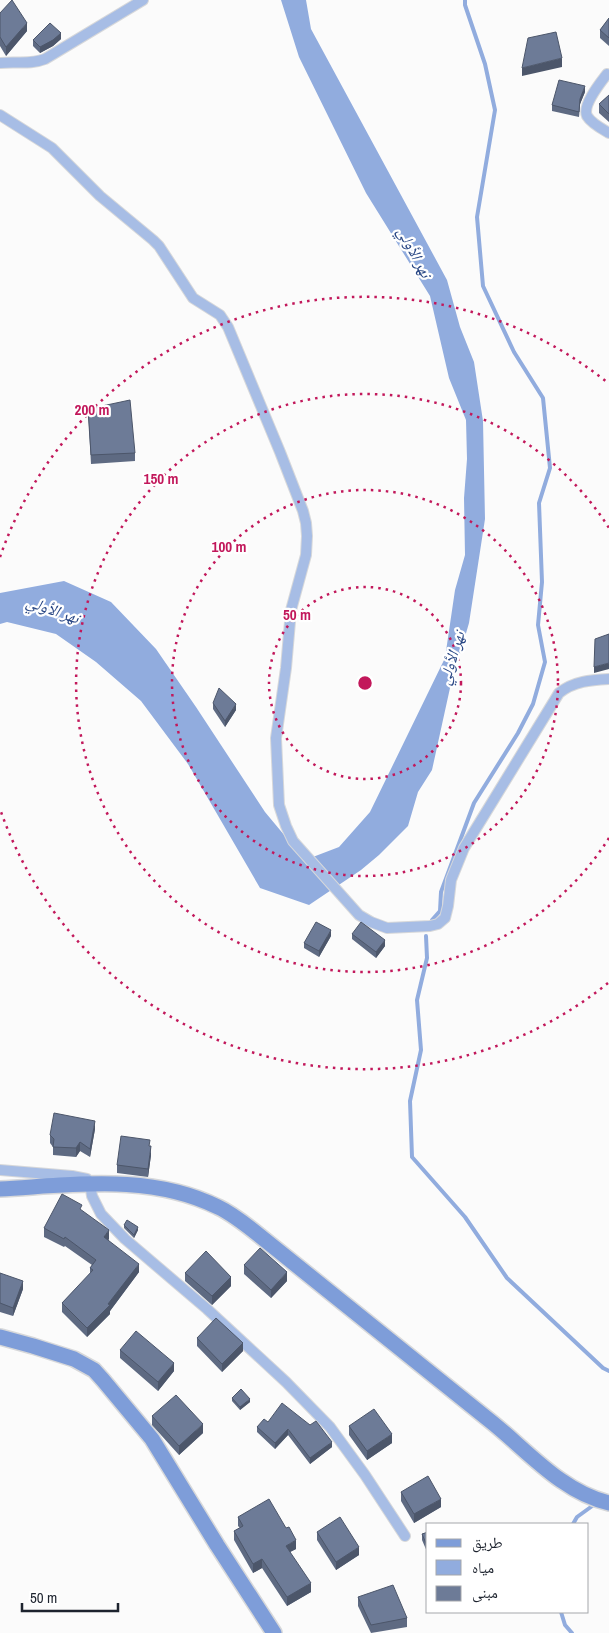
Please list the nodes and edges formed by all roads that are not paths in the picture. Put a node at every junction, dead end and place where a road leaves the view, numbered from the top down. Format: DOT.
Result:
graph roads {
  1 [pos="143,0"];
  2 [pos="0,63"];
  3 [pos="607,74"];
  4 [pos="0,116"];
  5 [pos="609,133"];
  6 [pos="609,679"];
  7 [pos="0,1170"];
  8 [pos="90,1183"];
  9 [pos="0,1189"];
  10 [pos="0,1337"];
  11 [pos="609,1503"];
  12 [pos="405,1536"];
  13 [pos="274,1633"];
  1 -- 2 [label="street"];
  3 -- 5 [label="street"];
  4 -- 6 [label="street"];
  7 -- 8 [label="street"];
  8 -- 9 [label="main road"];
  8 -- 11 [label="main road"];
  8 -- 12 [label="street"];
  10 -- 13 [label="main road"];
}
